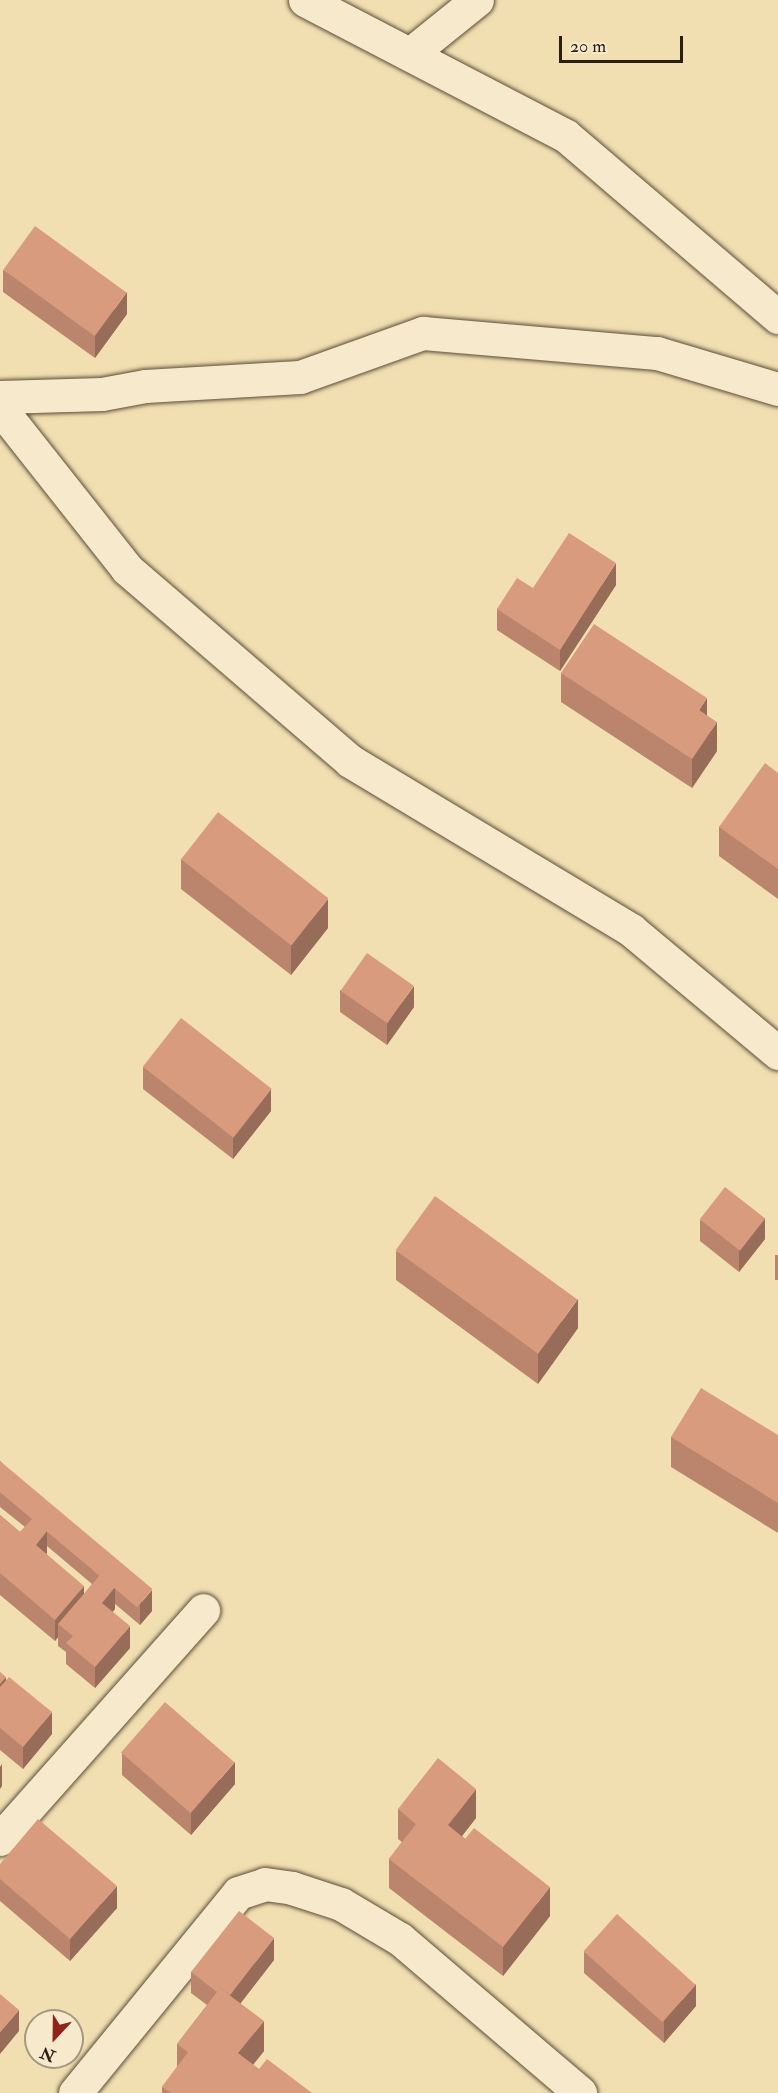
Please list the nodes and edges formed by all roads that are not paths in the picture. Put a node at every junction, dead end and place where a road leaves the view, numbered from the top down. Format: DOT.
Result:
graph roads {
  1 [pos="305,0"];
  2 [pos="477,0"];
  3 [pos="336,8"];
  4 [pos="410,54"];
  5 [pos="778,317"];
  6 [pos="778,389"];
  7 [pos="0,397"];
  8 [pos="0,408"];
  9 [pos="778,1053"];
  10 [pos="203,1610"];
  11 [pos="0,1839"];
  12 [pos="75,2093"];
  13 [pos="580,2093"];
  1 -- 3 [label="street"];
  2 -- 4 [label="street"];
  3 -- 4 [label="street"];
  4 -- 5 [label="street"];
  6 -- 7 [label="street"];
  8 -- 9 [label="street"];
  10 -- 11 [label="street"];
  12 -- 13 [label="street"];
}
